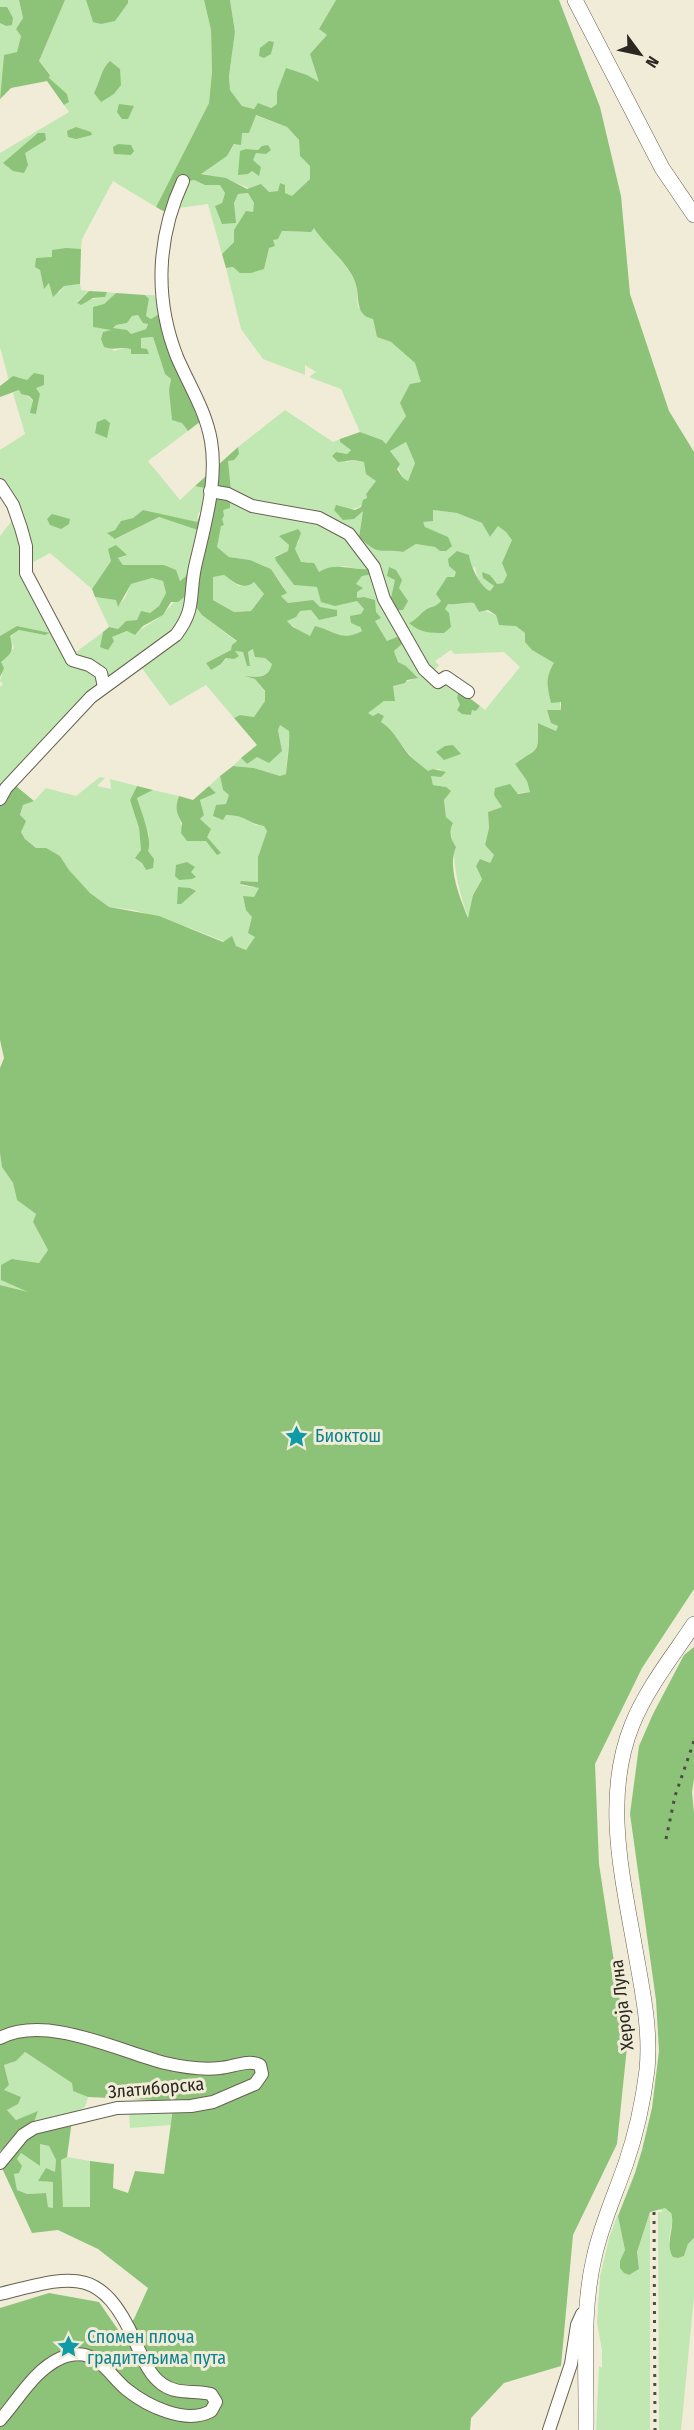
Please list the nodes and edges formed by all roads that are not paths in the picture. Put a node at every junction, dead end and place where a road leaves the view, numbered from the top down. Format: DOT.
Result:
graph roads {
  1 [pos="575,0"];
  2 [pos="183,181"];
  3 [pos="694,215"];
  4 [pos="0,485"];
  5 [pos="210,490"];
  6 [pos="104,687"];
  7 [pos="468,692"];
  8 [pos="0,799"];
  9 [pos="694,1624"];
  10 [pos="0,2038"];
  11 [pos="0,2163"];
  12 [pos="0,2294"];
  13 [pos="586,2311"];
  14 [pos="0,2420"];
  15 [pos="549,2430"];
  16 [pos="586,2430"];
  1 -- 3 [label="main road"];
  2 -- 5 [label="street"];
  4 -- 6 [label="street"];
  5 -- 6 [label="street"];
  5 -- 7 [label="street"];
  6 -- 8 [label="street"];
  9 -- 13 [label="main road, Хероја Луна"];
  10 -- 11 [label="street, Златиборска"];
  12 -- 14 [label="street"];
  13 -- 15 [label="street"];
  13 -- 16 [label="main road, Хероја Луна"];
}
